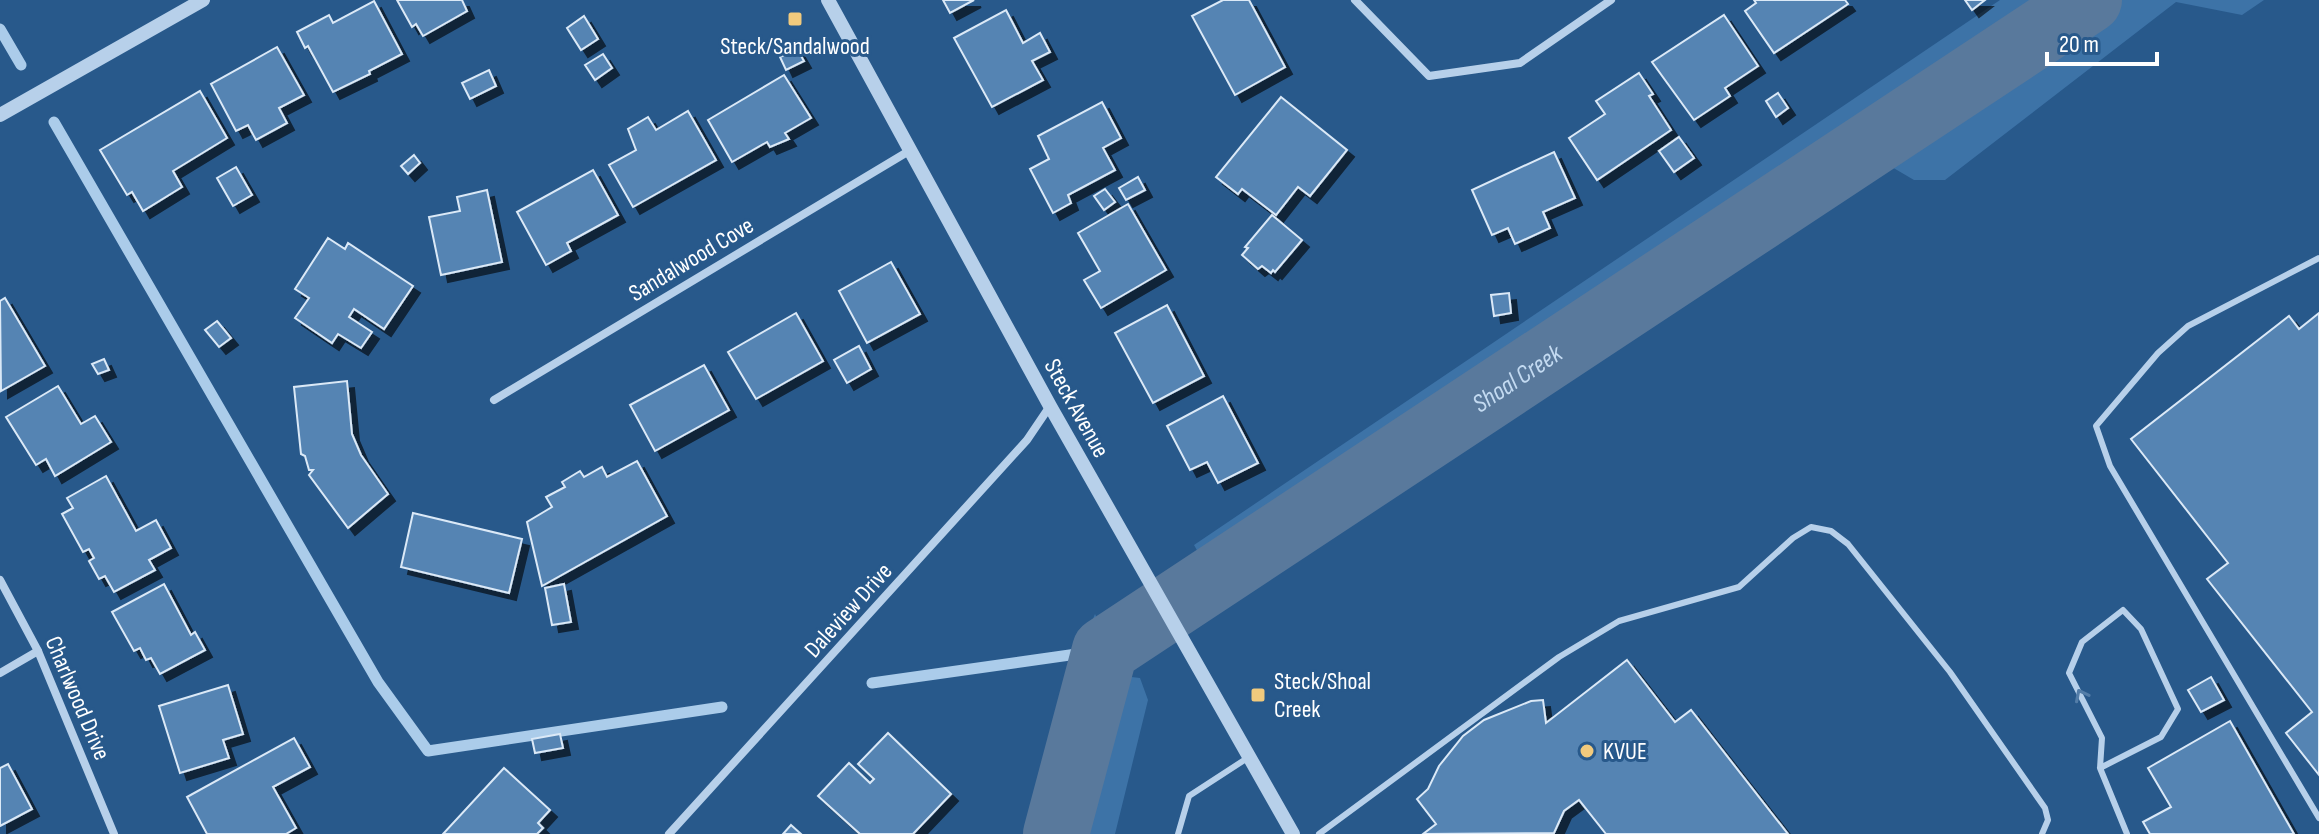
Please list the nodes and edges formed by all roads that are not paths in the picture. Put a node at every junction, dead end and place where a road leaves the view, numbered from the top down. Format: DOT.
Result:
graph roads {
  1 [pos="203,0"];
  2 [pos="828,0"];
  3 [pos="1355,0"];
  4 [pos="1611,0"];
  5 [pos="0,115"];
  6 [pos="909,151"];
  7 [pos="2319,258"];
  8 [pos="494,400"];
  9 [pos="1050,406"];
  10 [pos="0,580"];
  11 [pos="38,651"];
  12 [pos="0,673"];
  13 [pos="1249,757"];
  14 [pos="2100,768"];
  15 [pos="2319,818"];
  16 [pos="114,834"];
  17 [pos="669,834"];
  18 [pos="1178,834"];
  19 [pos="1293,834"];
  20 [pos="1319,834"];
  21 [pos="2042,834"];
  22 [pos="2127,834"];
  1 -- 5 [label="street"];
  2 -- 6 [label="street, Steck Avenue"];
  3 -- 4 [label="street"];
  6 -- 8 [label="street, Sandalwood Cove"];
  6 -- 9 [label="street, Steck Avenue"];
  7 -- 15 [label="lane"];
  9 -- 13 [label="street, Steck Avenue"];
  9 -- 17 [label="street, Daleview Drive"];
  10 -- 11 [label="street, Charlwood Drive"];
  11 -- 12 [label="street"];
  11 -- 16 [label="street, Charlwood Drive"];
  13 -- 18 [label="lane"];
  13 -- 19 [label="street, Steck Avenue"];
  14 -- 14 [label="lane, one-way"];
  14 -- 22 [label="lane"];
  20 -- 21 [label="lane"];
}
